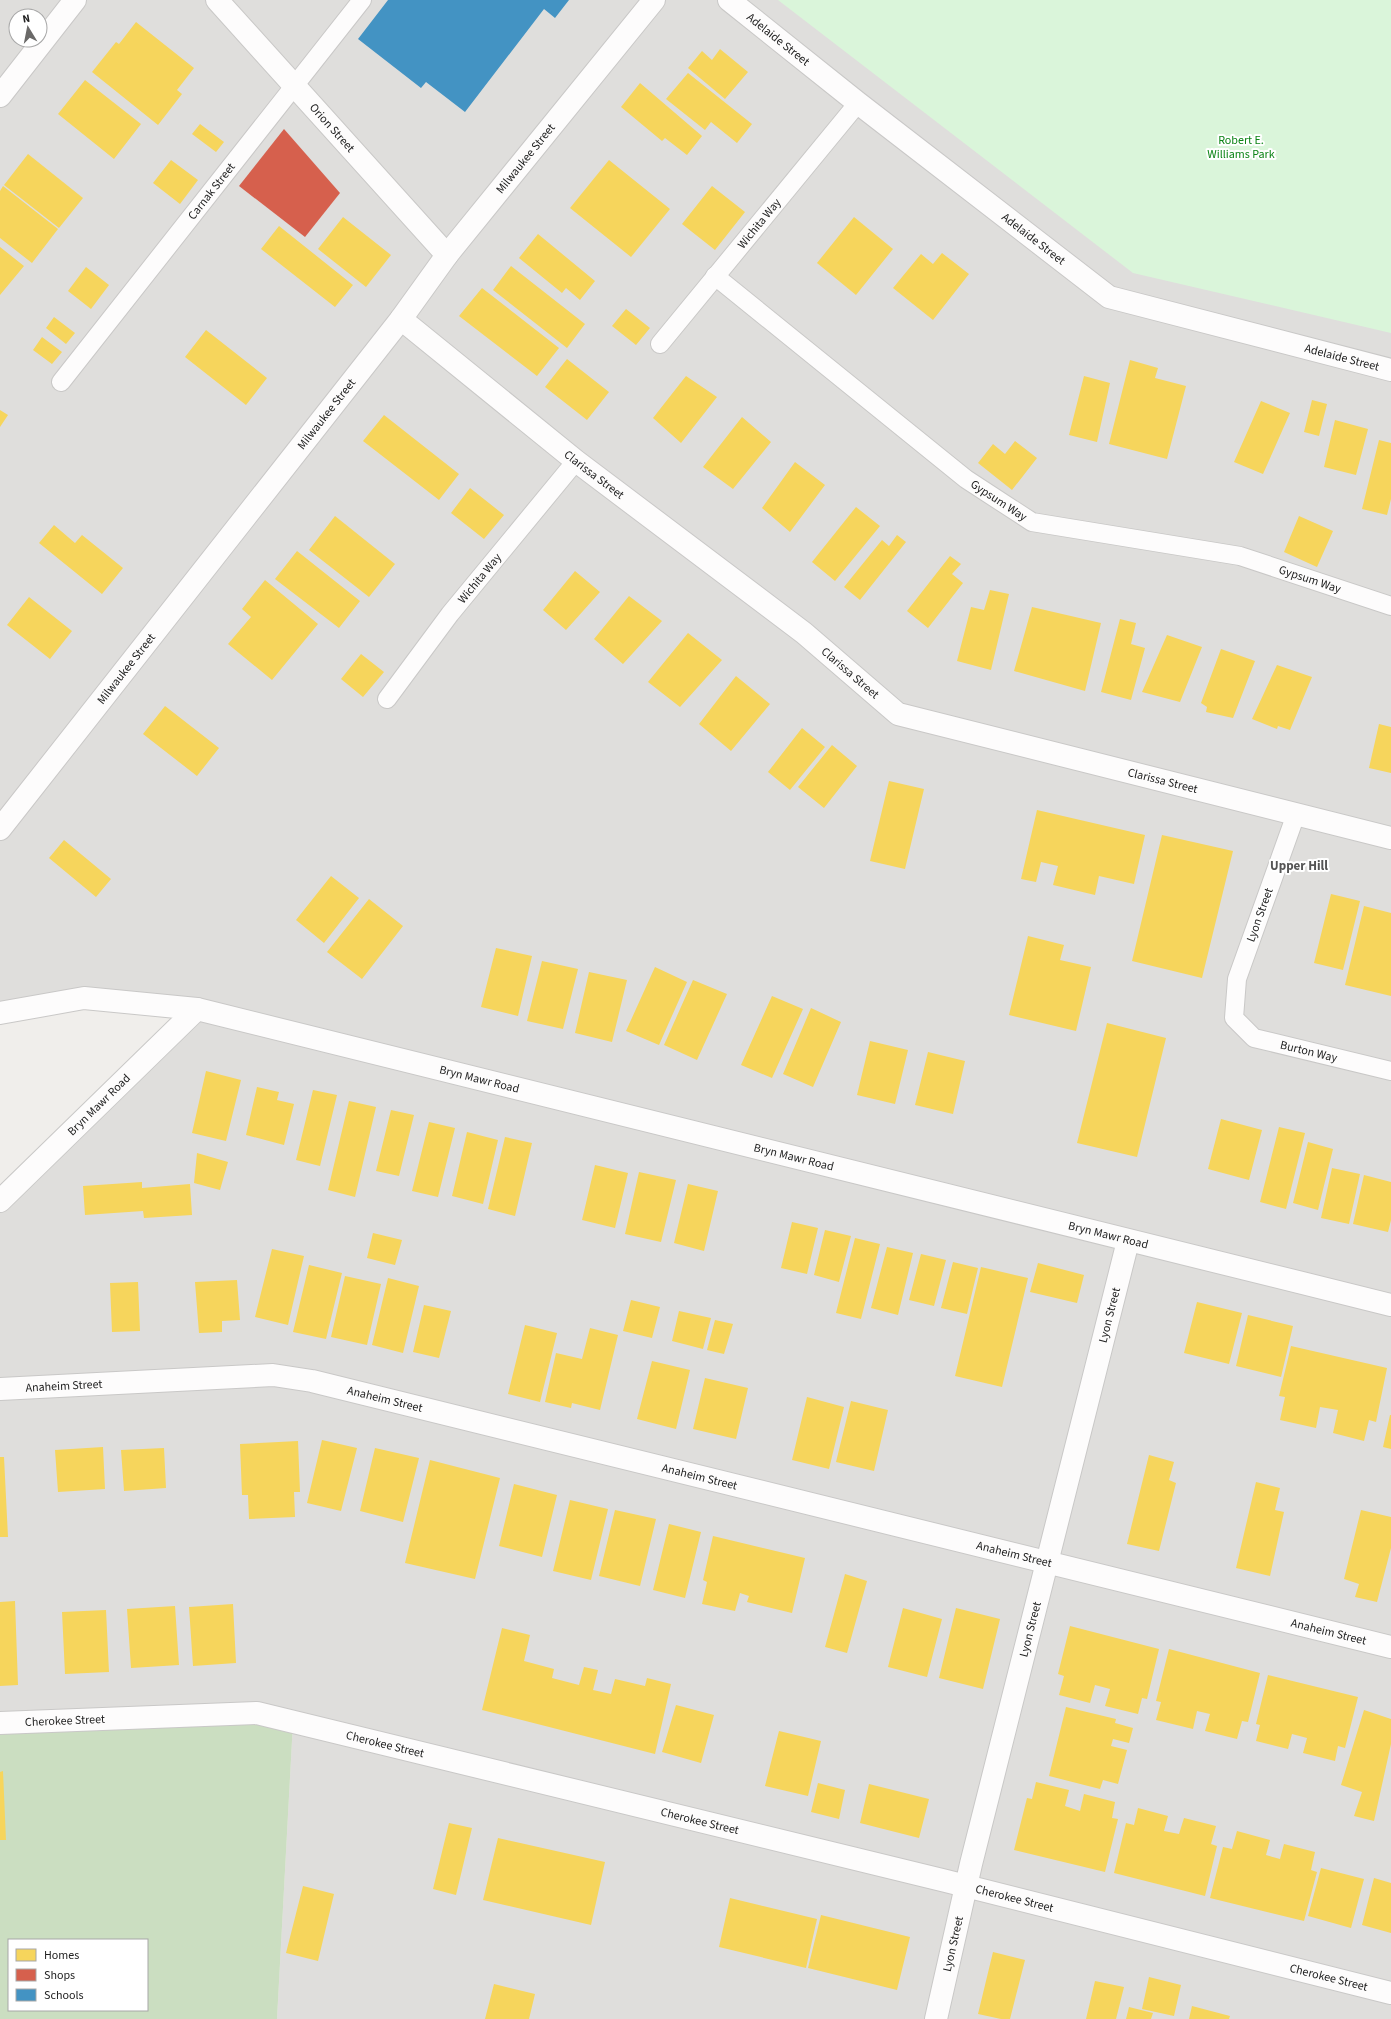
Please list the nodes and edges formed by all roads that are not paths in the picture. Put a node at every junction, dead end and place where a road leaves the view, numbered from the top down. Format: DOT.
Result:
graph roads {
  1 [pos="75,0"];
  2 [pos="217,0"];
  3 [pos="362,0"];
  4 [pos="654,0"];
  5 [pos="730,0"];
  6 [pos="295,86"];
  7 [pos="0,96"];
  8 [pos="858,103"];
  9 [pos="447,255"];
  10 [pos="715,276"];
  11 [pos="400,320"];
  12 [pos="660,344"];
  13 [pos="1391,370"];
  14 [pos="61,382"];
  15 [pos="576,461"];
  16 [pos="1391,606"];
  17 [pos="388,699"];
  18 [pos="1296,814"];
  19 [pos="0,828"];
  20 [pos="1391,838"];
  21 [pos="197,1009"];
  22 [pos="0,1013"];
  23 [pos="1234,1018"];
  24 [pos="1391,1072"];
  25 [pos="0,1201"];
  26 [pos="1128,1241"];
  27 [pos="1391,1306"];
  28 [pos="0,1389"];
  29 [pos="1048,1562"];
  30 [pos="1391,1647"];
  31 [pos="0,1723"];
  32 [pos="966,1886"];
  33 [pos="1391,1992"];
  34 [pos="936,2019"];
  1 -- 7 [label="street"];
  2 -- 6 [label="street, Orion Street"];
  3 -- 6 [label="lane, Carnak Street"];
  4 -- 9 [label="street, Milwaukee Street"];
  5 -- 8 [label="street, Adelaide Street"];
  6 -- 9 [label="street, Orion Street"];
  6 -- 14 [label="lane, Carnak Street"];
  8 -- 10 [label="lane, Wichita Way"];
  8 -- 13 [label="street, Adelaide Street"];
  9 -- 11 [label="street, Milwaukee Street"];
  10 -- 12 [label="lane, Wichita Way"];
  10 -- 16 [label="lane, Gypsum Way"];
  11 -- 15 [label="street, Clarissa Street"];
  11 -- 19 [label="street, Milwaukee Street"];
  15 -- 17 [label="lane, Wichita Way"];
  15 -- 18 [label="street, Clarissa Street"];
  18 -- 20 [label="street, Clarissa Street"];
  18 -- 23 [label="lane, Lyon Street"];
  21 -- 22 [label="street, Bryn Mawr Road"];
  21 -- 25 [label="street, Bryn Mawr Road"];
  21 -- 26 [label="street, Bryn Mawr Road"];
  23 -- 24 [label="lane, Burton Way"];
  26 -- 27 [label="street, Bryn Mawr Road"];
  26 -- 29 [label="street, Lyon Street"];
  28 -- 29 [label="street, Anaheim Street"];
  29 -- 30 [label="street, Anaheim Street"];
  29 -- 32 [label="street, Lyon Street"];
  31 -- 32 [label="street, Cherokee Street"];
  32 -- 33 [label="street, Cherokee Street"];
  32 -- 34 [label="street, Lyon Street"];
}
